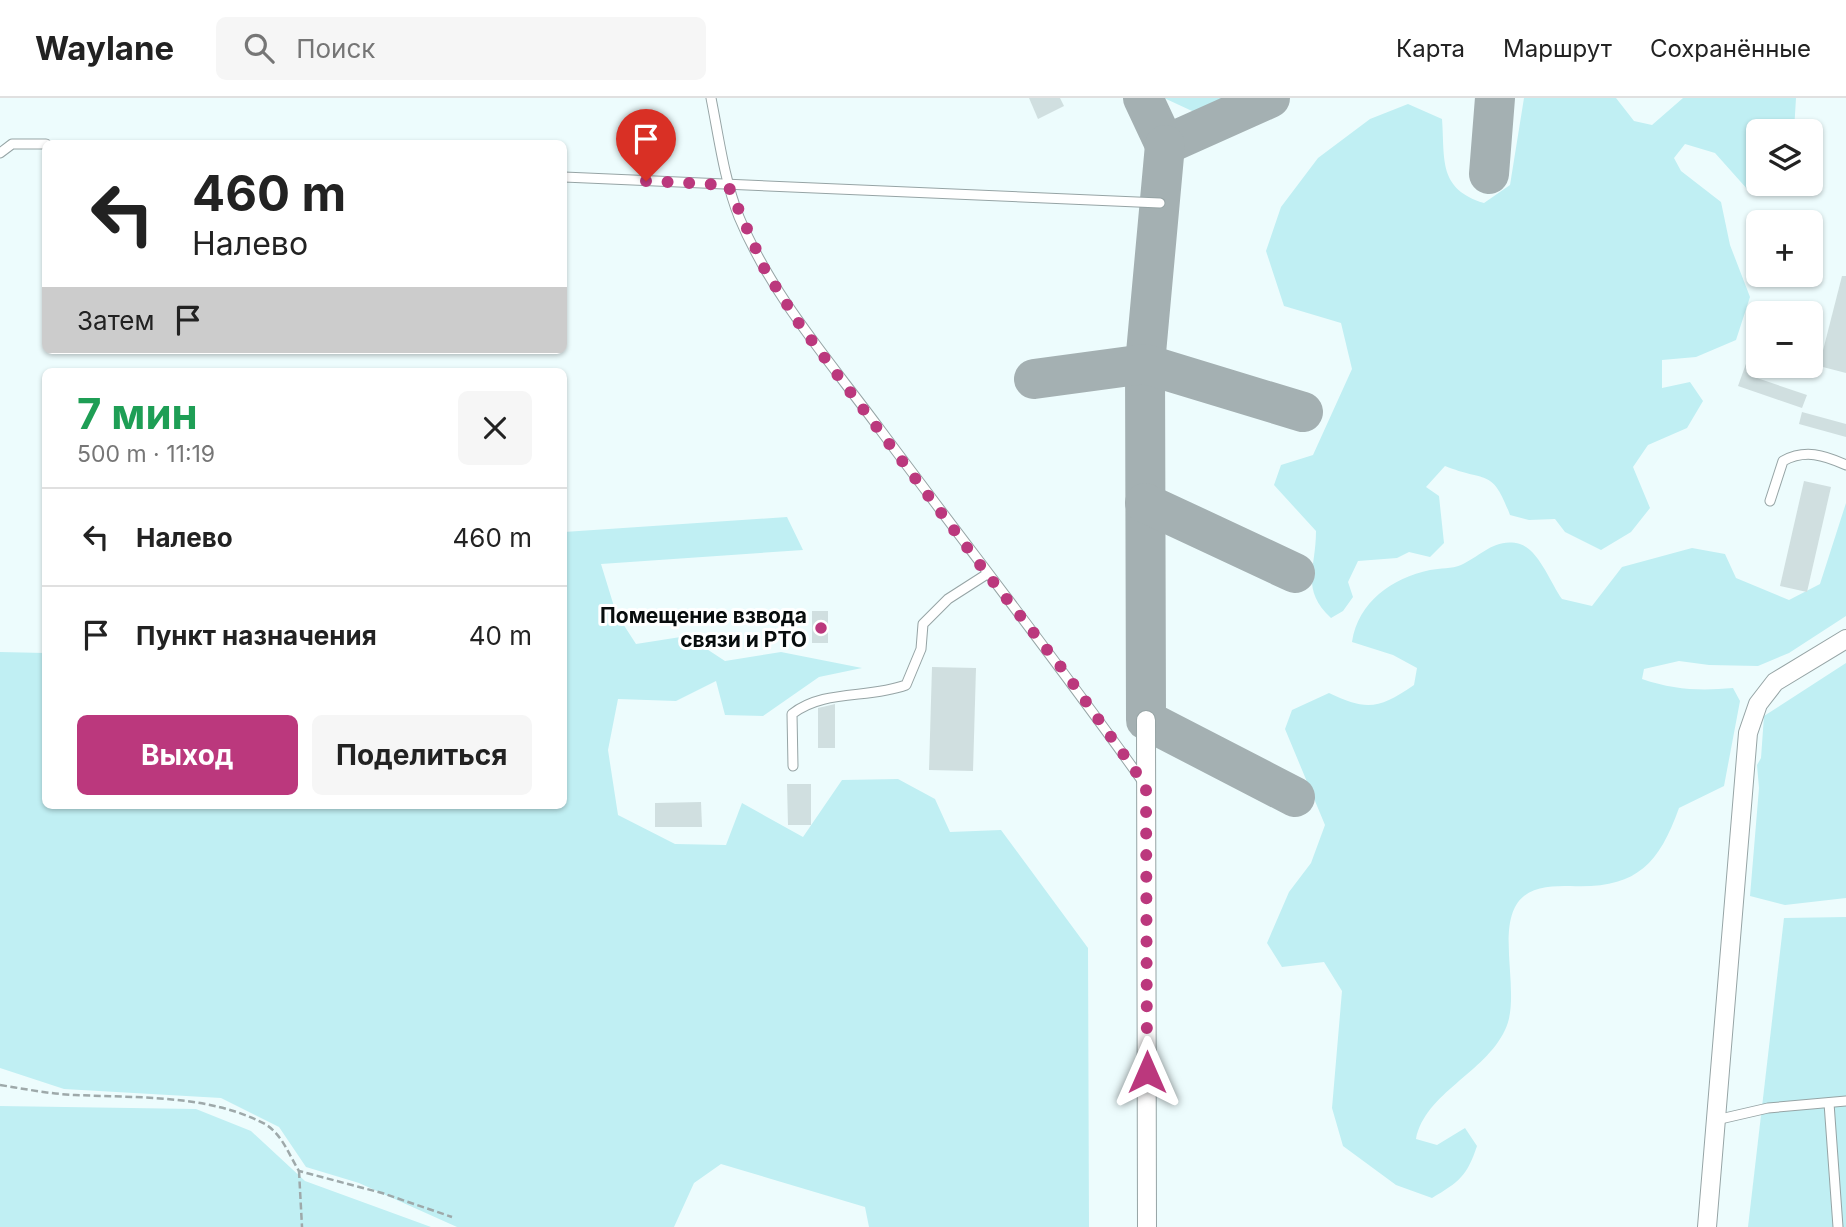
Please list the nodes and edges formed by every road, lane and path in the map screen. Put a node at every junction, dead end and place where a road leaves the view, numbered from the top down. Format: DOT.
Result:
graph roads {
  1 [pos="711,98"];
  2 [pos="42,144"];
  3 [pos="0,153"];
  4 [pos="567,177"];
  5 [pos="728,185"];
  6 [pos="1160,203"];
  7 [pos="1846,465"];
  8 [pos="1770,500"];
  9 [pos="987,574"];
  10 [pos="1846,639"];
  11 [pos="1146,720"];
  12 [pos="793,766"];
  13 [pos="1146,786"];
  14 [pos="0,1085"];
  15 [pos="1846,1101"];
  16 [pos="1829,1103"];
  17 [pos="1714,1120"];
  18 [pos="299,1171"];
  19 [pos="452,1217"];
  20 [pos="302,1227"];
  21 [pos="1147,1227"];
  22 [pos="1707,1227"];
  23 [pos="1838,1227"];
  1 -- 5 [label="lane"];
  2 -- 3 [label="lane"];
  4 -- 5 [label="lane"];
  5 -- 6 [label="lane"];
  5 -- 9 [label="lane"];
  7 -- 8 [label="lane"];
  9 -- 12 [label="lane"];
  9 -- 13 [label="lane"];
  10 -- 17 [label="street"];
  11 -- 13 [label="street"];
  13 -- 21 [label="street"];
  14 -- 18 [label="path"];
  15 -- 16 [label="lane"];
  16 -- 17 [label="lane"];
  16 -- 23 [label="lane"];
  17 -- 22 [label="street"];
  18 -- 19 [label="path"];
  18 -- 20 [label="path"];
}
